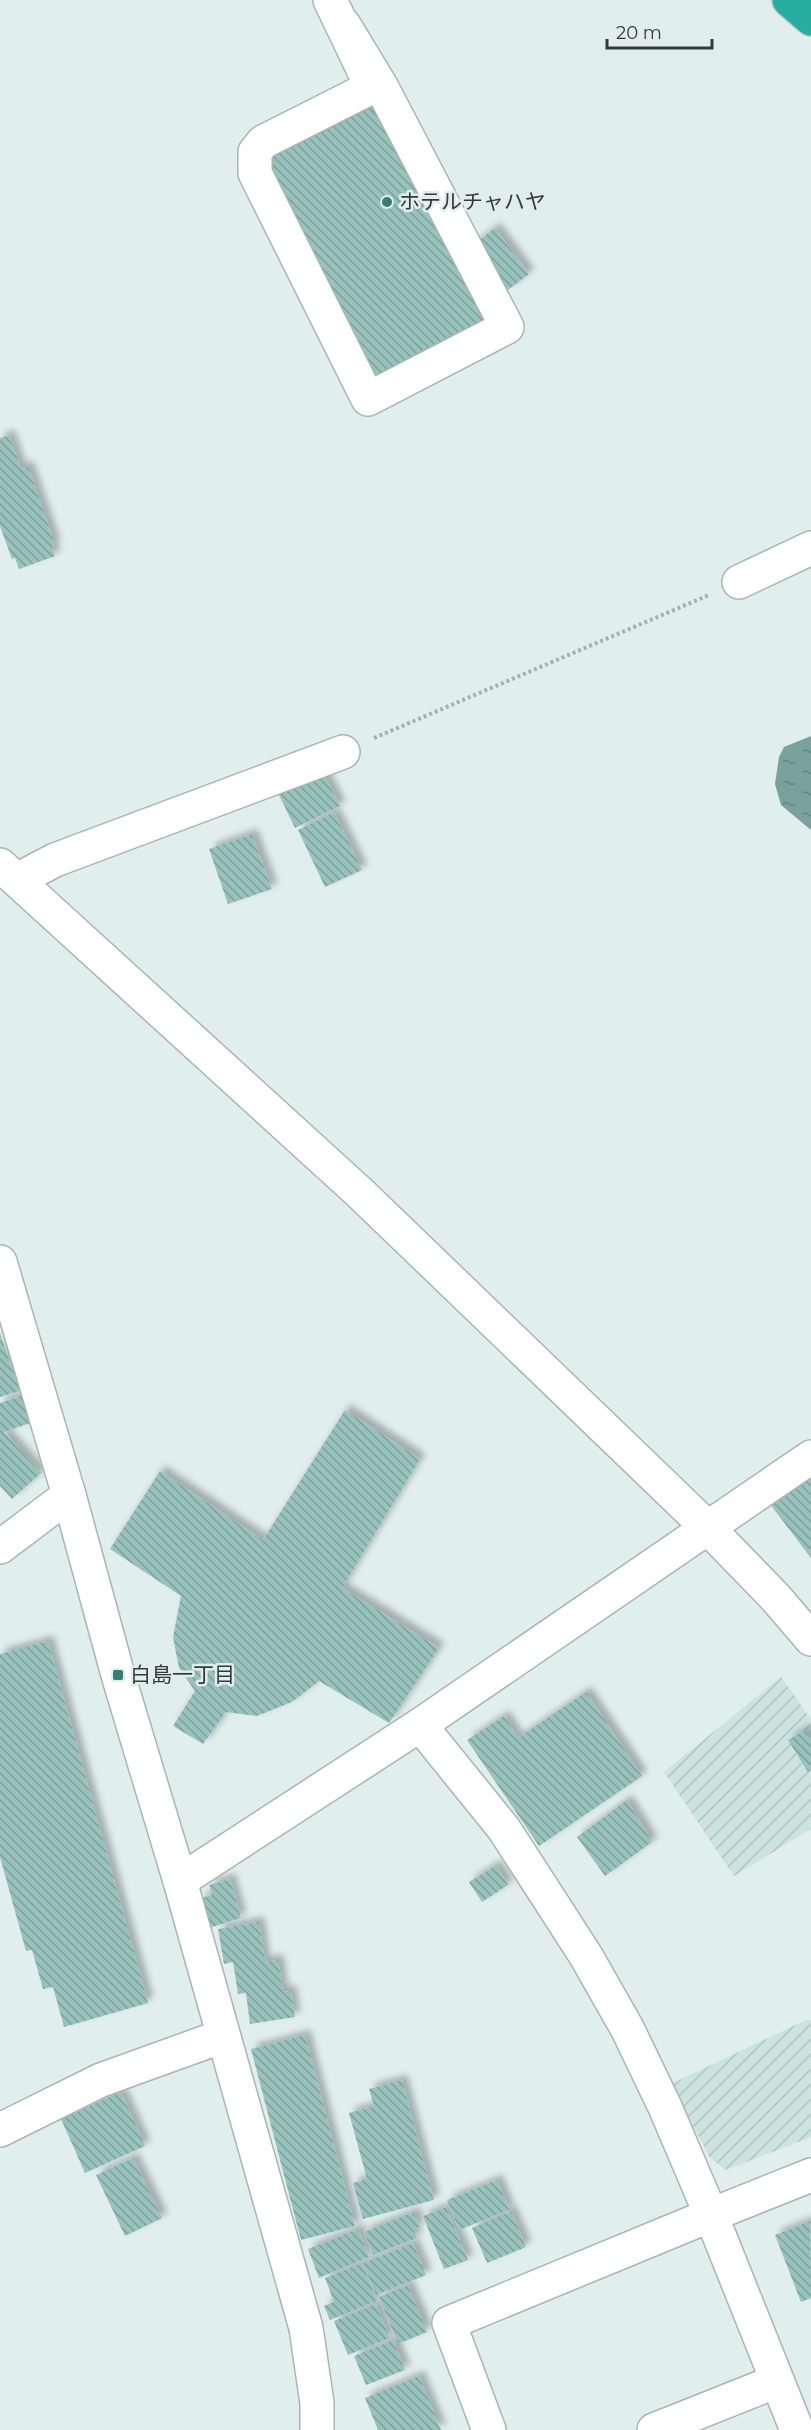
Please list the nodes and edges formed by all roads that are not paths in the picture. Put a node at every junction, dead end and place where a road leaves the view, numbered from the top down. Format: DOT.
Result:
graph roads {
  1 [pos="789,0"];
  2 [pos="337,13"];
  3 [pos="811,20"];
  4 [pos="811,549"];
  5 [pos="739,582"];
  6 [pos="343,752"];
  7 [pos="9,872"];
  8 [pos="0,1262"];
  9 [pos="811,1457"];
  10 [pos="69,1495"];
  11 [pos="708,1527"];
  12 [pos="0,1547"];
  13 [pos="811,1639"];
  14 [pos="420,1725"];
  15 [pos="180,1881"];
  16 [pos="223,2036"];
  17 [pos="0,2130"];
  18 [pos="811,2175"];
  19 [pos="711,2215"];
  20 [pos="777,2381"];
  21 [pos="317,2430"];
  22 [pos="489,2430"];
  23 [pos="654,2430"];
  24 [pos="797,2430"];
  1 -- 3 [label="highway"];
  2 -- 2 [label="street"];
  4 -- 5 [label="street"];
  6 -- 7 [label="street"];
  7 -- 11 [label="street"];
  8 -- 10 [label="street"];
  9 -- 11 [label="street"];
  10 -- 12 [label="street"];
  10 -- 15 [label="street"];
  11 -- 13 [label="street"];
  11 -- 14 [label="street"];
  14 -- 15 [label="street"];
  14 -- 19 [label="street"];
  15 -- 16 [label="street"];
  16 -- 17 [label="street"];
  16 -- 21 [label="street"];
  18 -- 19 [label="street"];
  19 -- 20 [label="street"];
  19 -- 22 [label="street"];
  20 -- 23 [label="street"];
  20 -- 24 [label="street"];
}
